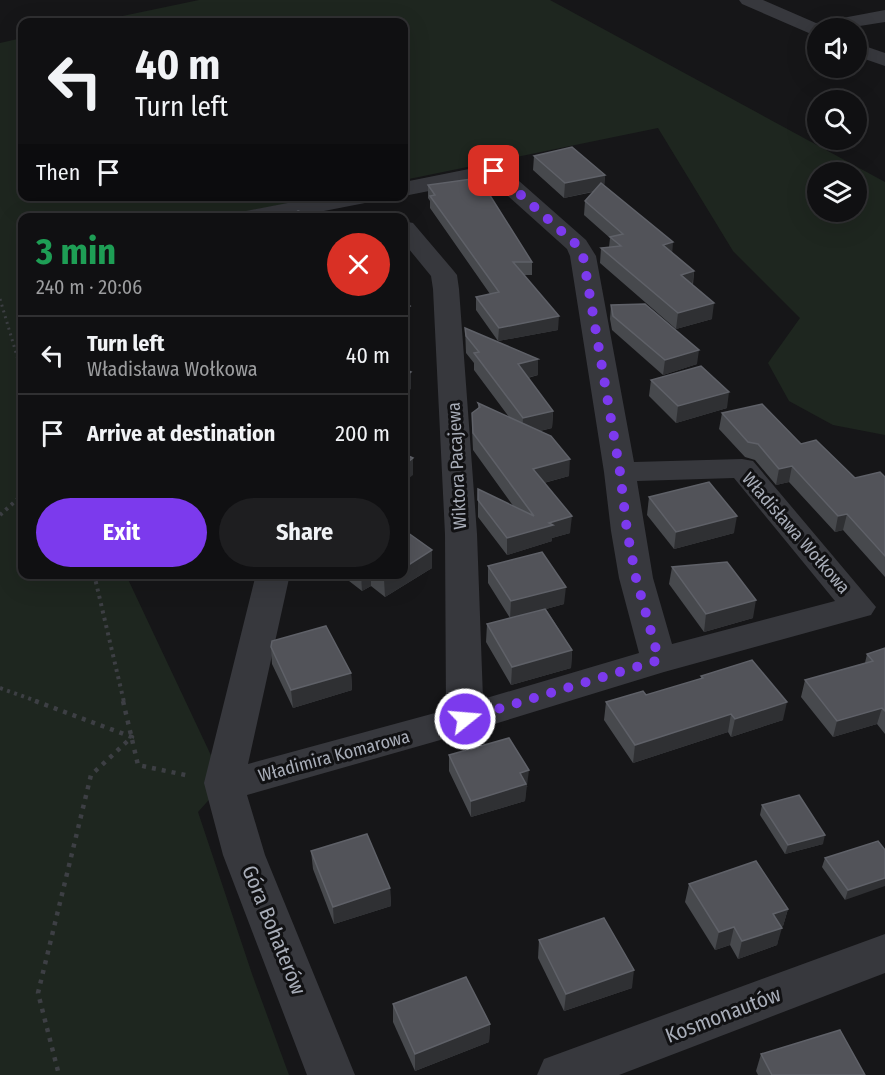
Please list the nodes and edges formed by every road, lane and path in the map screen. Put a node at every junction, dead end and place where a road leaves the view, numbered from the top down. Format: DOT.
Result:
graph roads {
  1 [pos="748,0"];
  2 [pos="885,16"];
  3 [pos="867,19"];
  4 [pos="807,25"];
  5 [pos="867,53"];
  6 [pos="885,60"];
  7 [pos="408,188"];
  8 [pos="338,201"];
  9 [pos="379,201"];
  10 [pos="273,213"];
  11 [pos="390,213"];
  12 [pos="408,233"];
  13 [pos="0,299"];
  14 [pos="18,360"];
  15 [pos="620,472"];
  16 [pos="18,499"];
  17 [pos="0,515"];
  18 [pos="95,579"];
  19 [pos="272,579"];
  20 [pos="859,607"];
  21 [pos="659,660"];
  22 [pos="0,688"];
  23 [pos="465,719"];
  24 [pos="132,737"];
  25 [pos="224,783"];
  26 [pos="885,953"];
  27 [pos="59,1075"];
  28 [pos="331,1075"];
  29 [pos="561,1075"];
  1 -- 4 [label="street"];
  2 -- 3 [label="street"];
  5 -- 6 [label="street"];
  7 -- 15 [label="street"];
  8 -- 10 [label="street"];
  9 -- 11 [label="street"];
  12 -- 23 [label="street, Wiktora Pacajewa"];
  13 -- 14 [label="path"];
  15 -- 20 [label="street, Władisława Wołkowa"];
  15 -- 21 [label="street"];
  16 -- 17 [label="path"];
  18 -- 24 [label="path"];
  19 -- 25 [label="street"];
  20 -- 21 [label="street, Władimira Komarowa"];
  21 -- 23 [label="street, Władimira Komarowa"];
  22 -- 24 [label="path"];
  23 -- 25 [label="street, Władimira Komarowa"];
  24 -- 25 [label="path"];
  24 -- 27 [label="path"];
  25 -- 28 [label="street, Góra Bohaterów"];
  26 -- 29 [label="street, Kosmonautów"];
}
